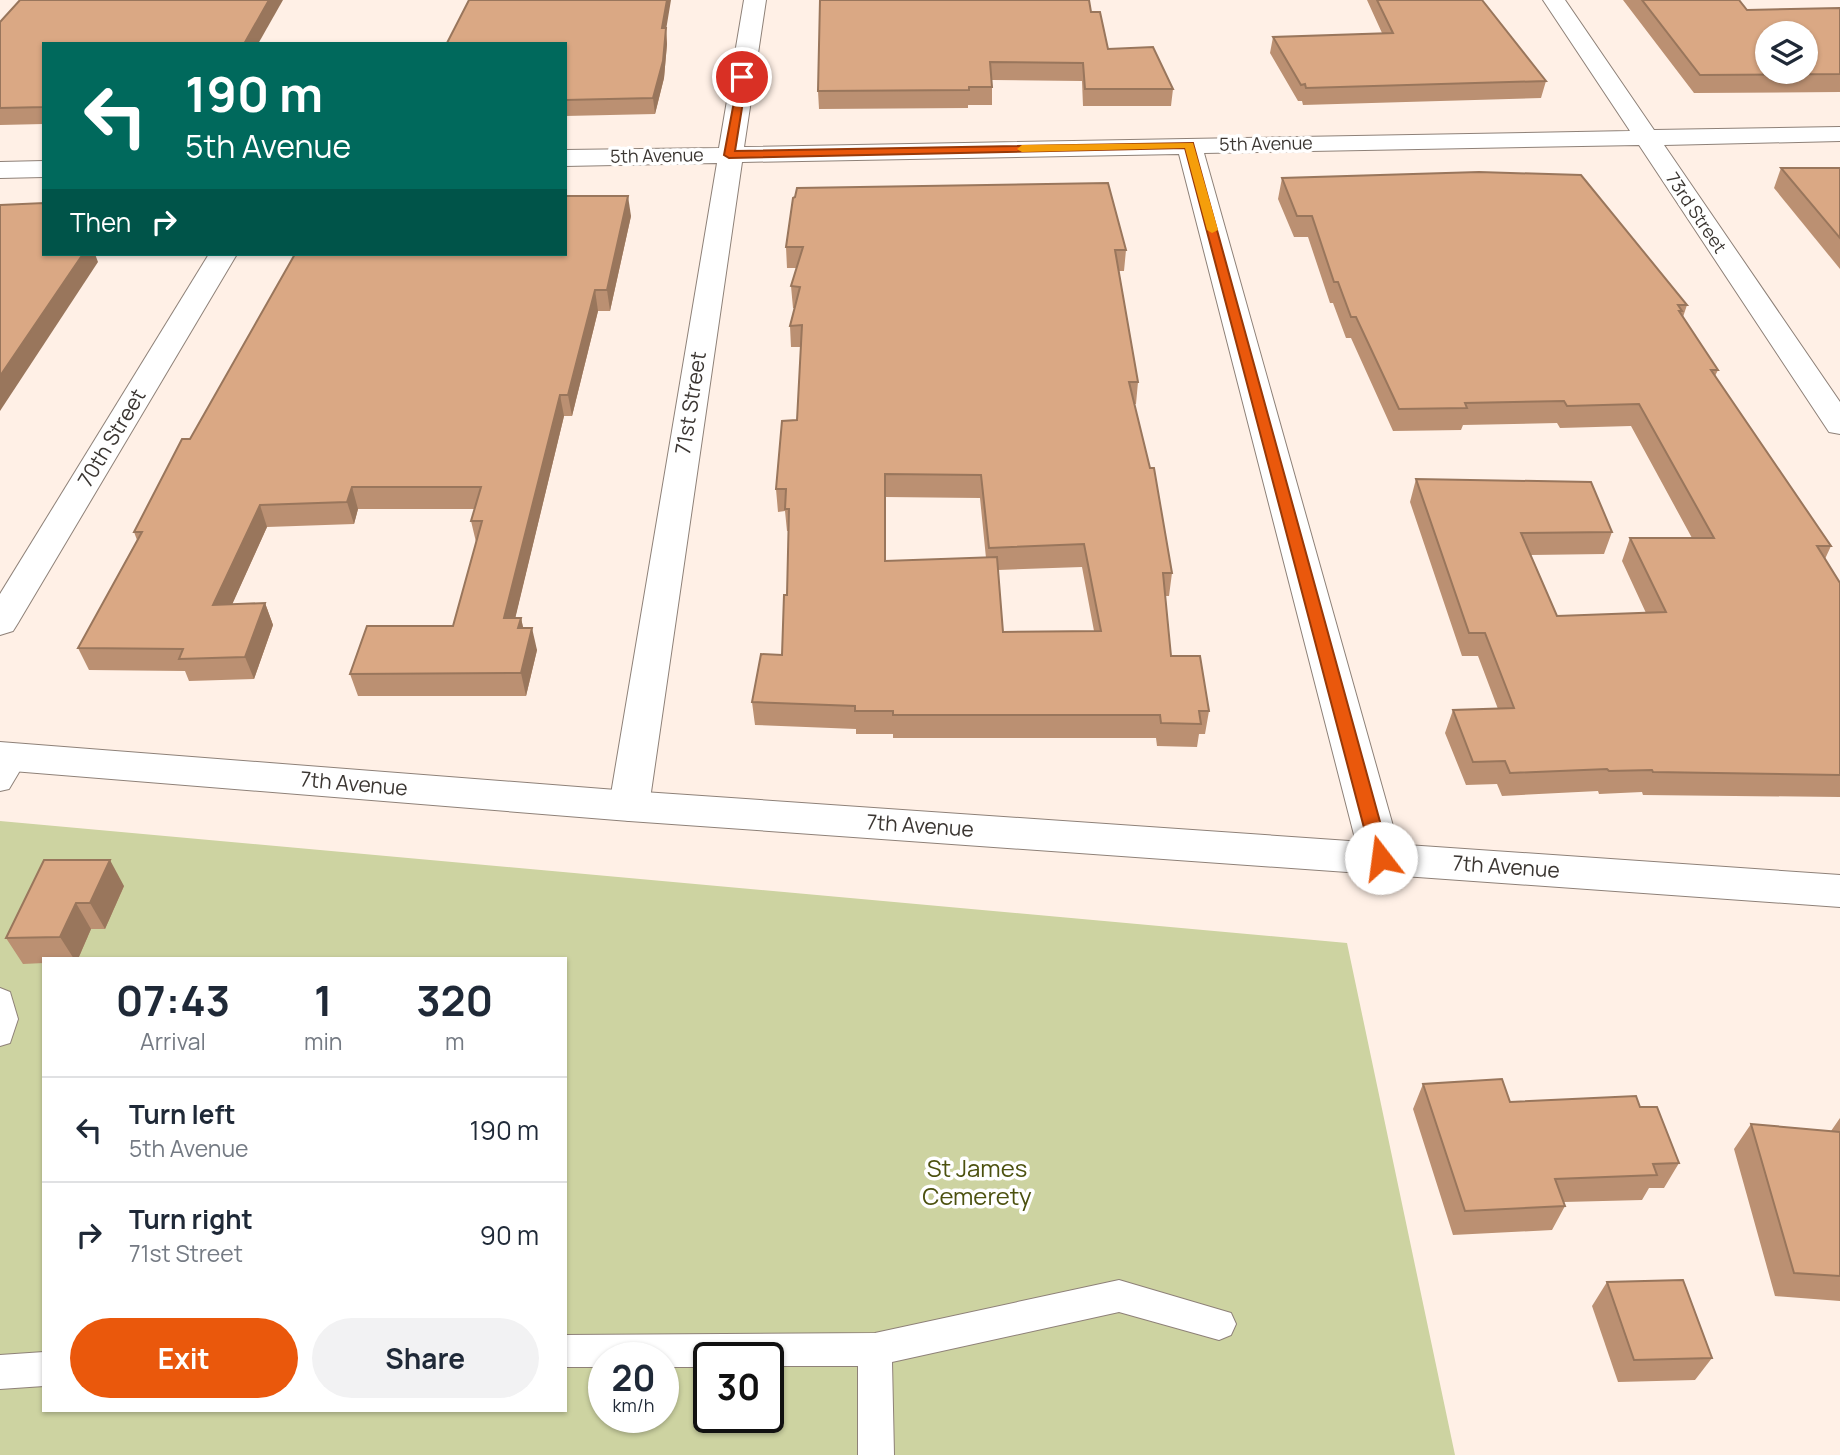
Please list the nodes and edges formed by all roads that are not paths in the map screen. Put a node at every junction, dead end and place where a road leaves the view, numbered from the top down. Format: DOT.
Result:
graph roads {
  1 [pos="755,0"];
  2 [pos="1553,0"];
  3 [pos="1840,134"];
  4 [pos="1644,136"];
  5 [pos="1189,145"];
  6 [pos="729,155"];
  7 [pos="567,158"];
  8 [pos="42,169"];
  9 [pos="0,170"];
  10 [pos="222,256"];
  11 [pos="1840,425"];
  12 [pos="0,623"];
  13 [pos="5,765"];
  14 [pos="629,806"];
  15 [pos="1381,858"];
  16 [pos="1840,891"];
  17 [pos="0,1000"];
  18 [pos="0,1034"];
  19 [pos="1219,1324"];
  20 [pos="875,1349"];
  21 [pos="567,1351"];
  22 [pos="42,1369"];
  23 [pos="0,1372"];
  24 [pos="876,1455"];
  1 -- 6 [label="street, 71st Street"];
  2 -- 4 [label="street, 73rd Street"];
  3 -- 4 [label="street, 5th Avenue"];
  4 -- 5 [label="street, 5th Avenue"];
  4 -- 11 [label="street, 73rd Street"];
  5 -- 6 [label="street, 5th Avenue"];
  5 -- 15 [label="street"];
  6 -- 7 [label="street, 5th Avenue"];
  6 -- 14 [label="street, 71st Street"];
  8 -- 9 [label="street"];
  10 -- 12 [label="street, 70th Street"];
  13 -- 14 [label="street, 7th Avenue"];
  14 -- 15 [label="street, 7th Avenue"];
  15 -- 16 [label="street, 7th Avenue"];
  17 -- 18 [label="lane"];
  19 -- 20 [label="lane"];
  20 -- 21 [label="lane"];
  20 -- 24 [label="lane"];
  22 -- 23 [label="lane"];
}
